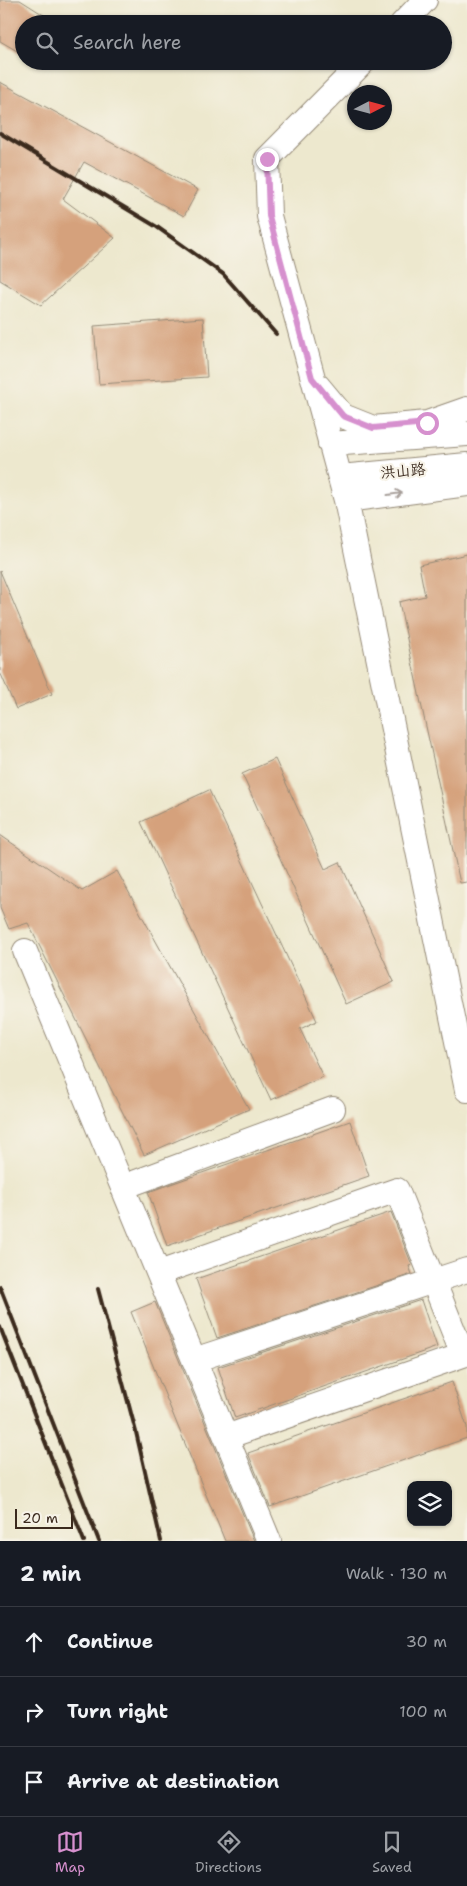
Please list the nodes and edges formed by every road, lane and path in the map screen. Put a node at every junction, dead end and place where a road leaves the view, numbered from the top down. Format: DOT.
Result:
graph roads {
  1 [pos="425,0"];
  2 [pos="411,15"];
  3 [pos="355,70"];
  4 [pos="312,378"];
  5 [pos="467,409"];
  6 [pos="467,434"];
  7 [pos="330,444"];
  8 [pos="467,465"];
  9 [pos="340,476"];
  10 [pos="467,484"];
  11 [pos="346,500"];
  12 [pos="24,951"];
  13 [pos="467,1090"];
  14 [pos="333,1109"];
  15 [pos="123,1187"];
  16 [pos="467,1270"];
  17 [pos="158,1273"];
  18 [pos="434,1281"];
  19 [pos="194,1360"];
  20 [pos="226,1437"];
  21 [pos="269,1541"];
  1 -- 2 [label="street"];
  3 -- 4 [label="street"];
  4 -- 5 [label="street"];
  4 -- 7 [label="street"];
  6 -- 7 [label="street"];
  7 -- 9 [label="street"];
  8 -- 9 [label="street, 洪山路"];
  9 -- 11 [label="street"];
  11 -- 10 [label="street, one-way"];
  11 -- 13 [label="street"];
  12 -- 15 [label="street"];
  14 -- 15 [label="street"];
  15 -- 17 [label="street"];
  16 -- 18 [label="street"];
  17 -- 18 [label="street"];
  17 -- 19 [label="street"];
  18 -- 19 [label="street"];
  18 -- 20 [label="street"];
  19 -- 20 [label="street"];
  20 -- 21 [label="street"];
}
